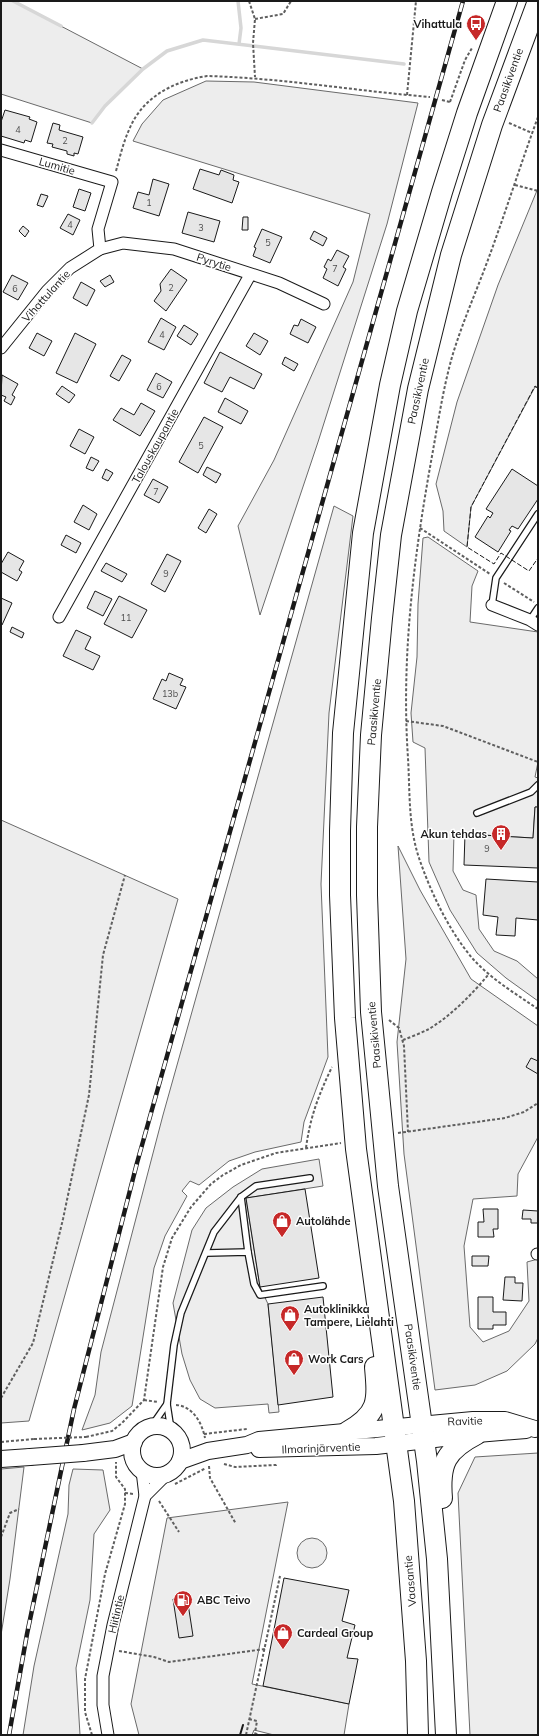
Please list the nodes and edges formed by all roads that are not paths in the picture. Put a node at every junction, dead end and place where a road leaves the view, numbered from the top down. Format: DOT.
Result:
graph roads {
  1 [pos="508,1"];
  2 [pos="538,1"];
  3 [pos="1,150"];
  4 [pos="100,249"];
  5 [pos="250,274"];
  6 [pos="324,304"];
  7 [pos="1,348"];
  8 [pos="538,514"];
  9 [pos="492,605"];
  10 [pos="538,608"];
  11 [pos="60,617"];
  12 [pos="534,623"];
  13 [pos="538,785"];
  14 [pos="477,813"];
  15 [pos="310,1178"];
  16 [pos="241,1197"];
  17 [pos="248,1252"];
  18 [pos="207,1253"];
  19 [pos="375,1282"];
  20 [pos="322,1286"];
  21 [pos="167,1404"];
  22 [pos="151,1427"];
  23 [pos="536,1429"];
  24 [pos="347,1432"];
  25 [pos="424,1433"];
  26 [pos="477,1434"];
  27 [pos="176,1436"];
  28 [pos="396,1436"];
  29 [pos="134,1442"];
  30 [pos="247,1445"];
  31 [pos="115,1449"];
  32 [pos="1,1459"];
  33 [pos="180,1461"];
  34 [pos="211,1461"];
  35 [pos="138,1466"];
  36 [pos="168,1480"];
  37 [pos="145,1496"];
  38 [pos="437,1559"];
  39 [pos="108,1735"];
  40 [pos="418,1735"];
  41 [pos="446,1735"];
  1 -- 19 [label="highway"];
  2 -- 25 [label="highway, Paasikiventie"];
  3 -- 4 [label="street, Lumitie"];
  4 -- 5 [label="street, Pyrytie"];
  4 -- 7 [label="street, Vihattulantie"];
  5 -- 6 [label="street, Pyrytie"];
  5 -- 11 [label="street, Talouskaupantie"];
  8 -- 9 [label="lane"];
  9 -- 12 [label="street"];
  10 -- 12 [label="lane"];
  13 -- 14 [label="lane"];
  15 -- 16 [label="lane"];
  16 -- 17 [label="lane"];
  16 -- 18 [label="lane"];
  17 -- 18 [label="lane"];
  17 -- 20 [label="lane"];
  18 -- 21 [label="lane"];
  19 -- 24 [label="highway"];
  19 -- 28 [label="highway"];
  21 -- 22 [label="lane"];
  21 -- 27 [label="lane"];
  22 -- 27 [label="main road"];
  22 -- 29 [label="main road"];
  23 -- 25 [label="main road, Ravitie"];
  23 -- 26 [label="main road, Ravitie"];
  24 -- 28 [label="main road, Ilmarinjärventie"];
  24 -- 30 [label="main road, Ilmarinjärventie"];
  25 -- 26 [label="main road, Ravitie"];
  25 -- 28 [label="main road, Ravitie"];
  25 -- 38 [label="highway"];
  26 -- 38 [label="highway"];
  27 -- 33 [label="main road"];
  27 -- 34 [label="main road, Ilmarinjärventie"];
  28 -- 30 [label="main road, Ilmarinjärventie"];
  28 -- 40 [label="highway, Vaasantie"];
  29 -- 31 [label="main road"];
  29 -- 35 [label="main road"];
  30 -- 34 [label="main road, Ilmarinjärventie"];
  31 -- 32 [label="main road, bridge"];
  31 -- 35 [label="main road"];
  33 -- 34 [label="main road, Ilmarinjärventie"];
  33 -- 36 [label="main road"];
  35 -- 36 [label="main road"];
  35 -- 37 [label="street, Hiitintie"];
  36 -- 37 [label="street"];
  37 -- 39 [label="street, Hiitintie"];
  38 -- 41 [label="highway"];
}
